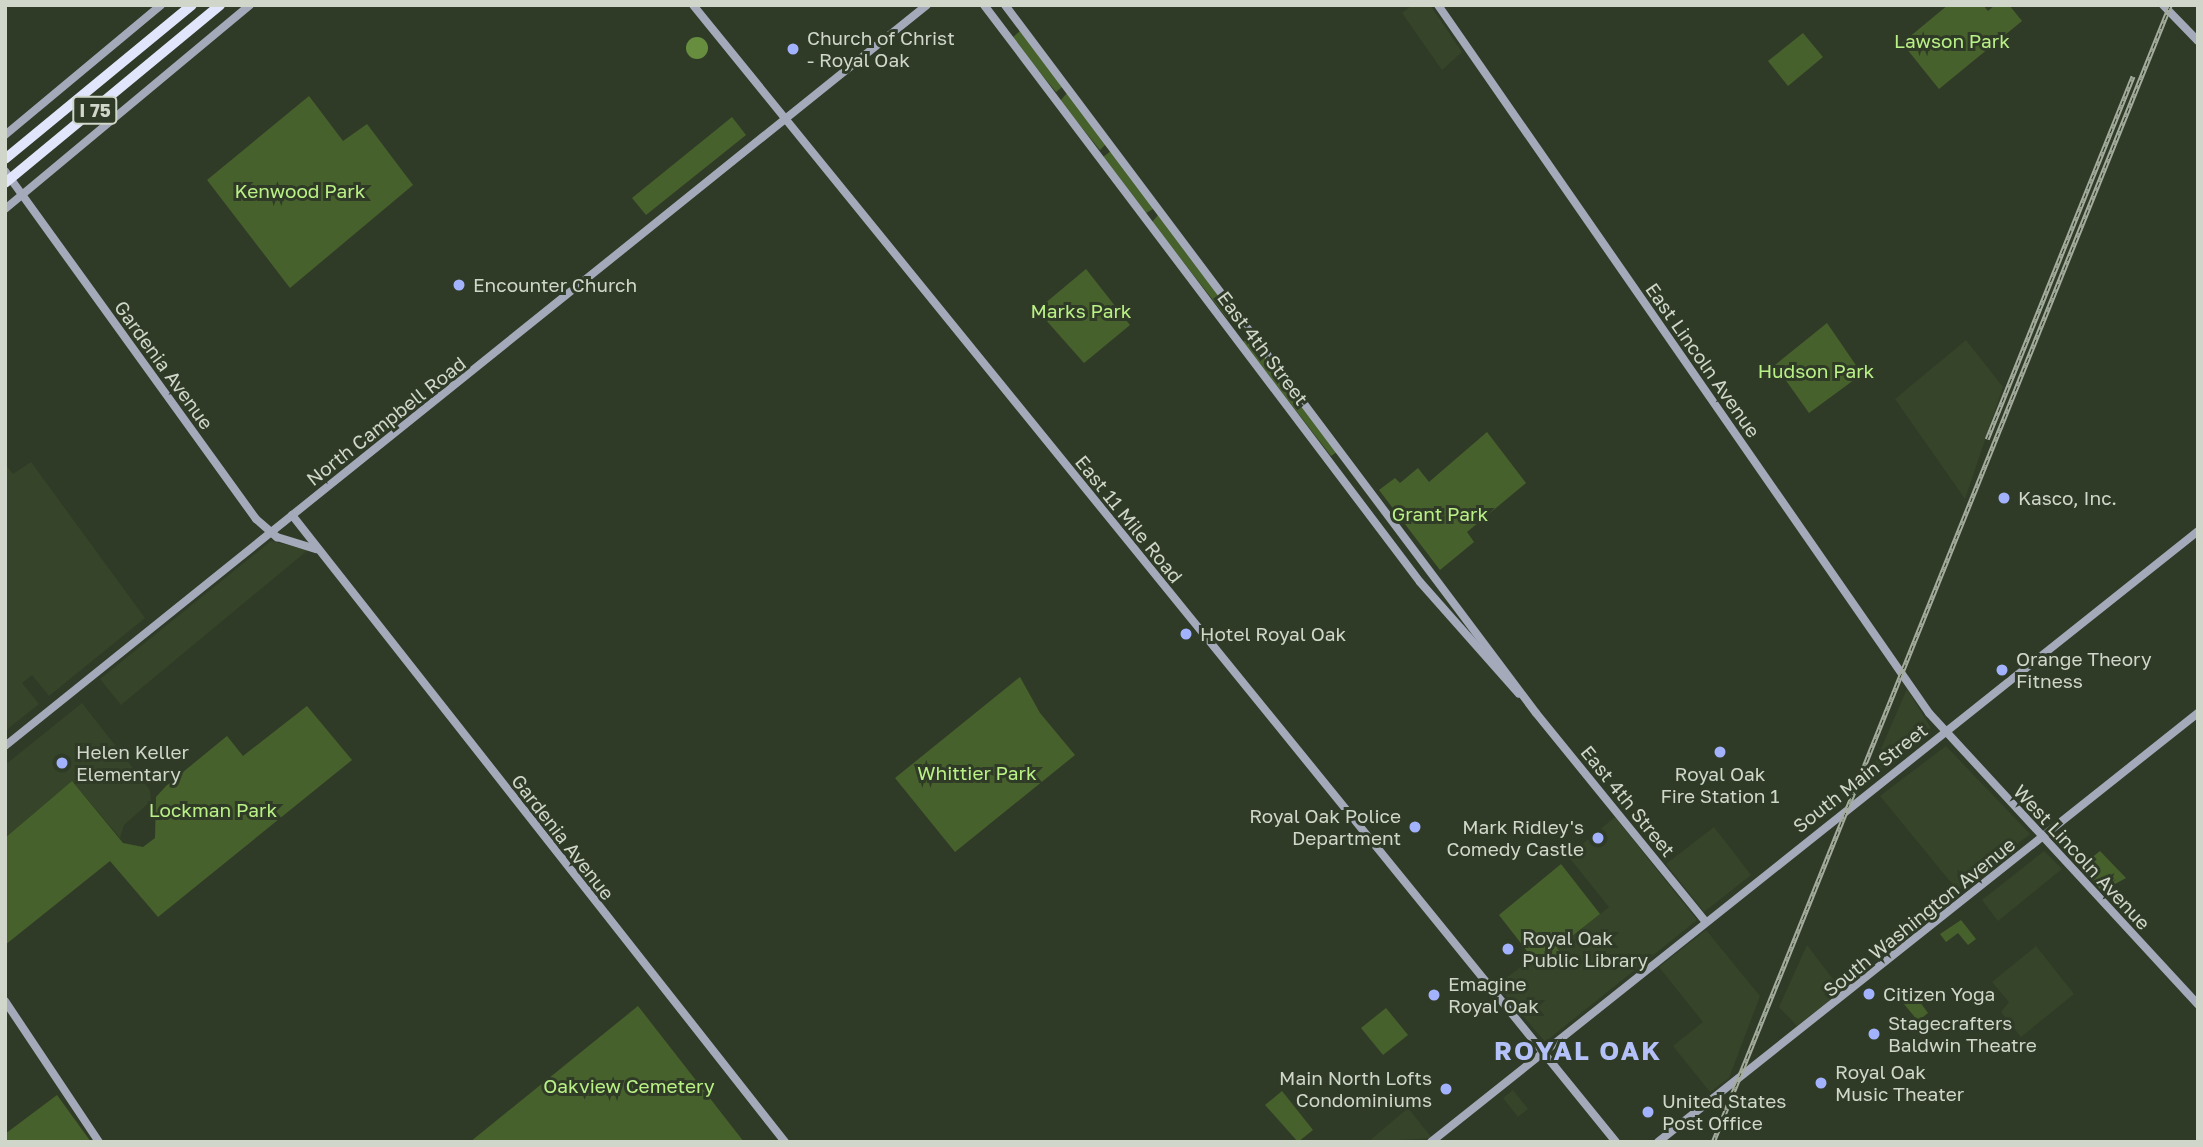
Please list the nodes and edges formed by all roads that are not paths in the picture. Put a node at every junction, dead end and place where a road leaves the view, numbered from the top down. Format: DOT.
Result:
graph roads {
  1 [pos="161,5"];
  2 [pos="220,5"];
  3 [pos="250,5"];
  4 [pos="693,5"];
  5 [pos="927,5"];
  6 [pos="984,5"];
  7 [pos="1005,5"];
  8 [pos="1438,5"];
  9 [pos="2163,5"];
  10 [pos="188,8"];
  11 [pos="2198,41"];
  12 [pos="785,119"];
  13 [pos="5,135"];
  14 [pos="5,159"];
  15 [pos="5,171"];
  16 [pos="5,183"];
  17 [pos="21,193"];
  18 [pos="5,209"];
  19 [pos="292,515"];
  20 [pos="2198,531"];
  21 [pos="270,533"];
  22 [pos="318,551"];
  23 [pos="1527,700"];
  24 [pos="2198,713"];
  25 [pos="1944,732"];
  26 [pos="5,746"];
  27 [pos="2042,838"];
  28 [pos="1705,921"];
  29 [pos="5,1001"];
  30 [pos="2198,1005"];
  31 [pos="1543,1051"];
  32 [pos="99,1142"];
  33 [pos="785,1142"];
  34 [pos="1431,1142"];
  35 [pos="1616,1142"];
  36 [pos="1658,1142"];
  1 -- 13 [label="street"];
  2 -- 16 [label="highway, I 75"];
  3 -- 17 [label="street"];
  4 -- 12 [label="street, East 11 Mile Road"];
  5 -- 12 [label="street, North Campbell Road"];
  6 -- 23 [label="street, East 4th Street"];
  7 -- 23 [label="street, East 4th Street"];
  8 -- 25 [label="street, East Lincoln Avenue"];
  9 -- 11 [label="street"];
  10 -- 14 [label="highway, I 75"];
  12 -- 19 [label="street, North Campbell Road"];
  12 -- 31 [label="street, East 11 Mile Road"];
  15 -- 17 [label="street, Gardenia Avenue"];
  17 -- 18 [label="street"];
  17 -- 21 [label="street, Gardenia Avenue"];
  19 -- 21 [label="street, North Campbell Road"];
  19 -- 22 [label="street, Gardenia Avenue"];
  20 -- 25 [label="street, South Main Street"];
  21 -- 22 [label="street"];
  21 -- 26 [label="street, North Campbell Road"];
  22 -- 33 [label="street, Gardenia Avenue"];
  23 -- 28 [label="street, East 4th Street"];
  24 -- 27 [label="street, South Washington Avenue"];
  25 -- 27 [label="street, West Lincoln Avenue"];
  25 -- 28 [label="street, South Main Street"];
  27 -- 30 [label="street, West Lincoln Avenue"];
  27 -- 36 [label="street, South Washington Avenue"];
  28 -- 31 [label="street, South Main Street"];
  29 -- 32 [label="street"];
  31 -- 34 [label="street, South Main Street"];
  31 -- 35 [label="street, East 11 Mile Road"];
}
